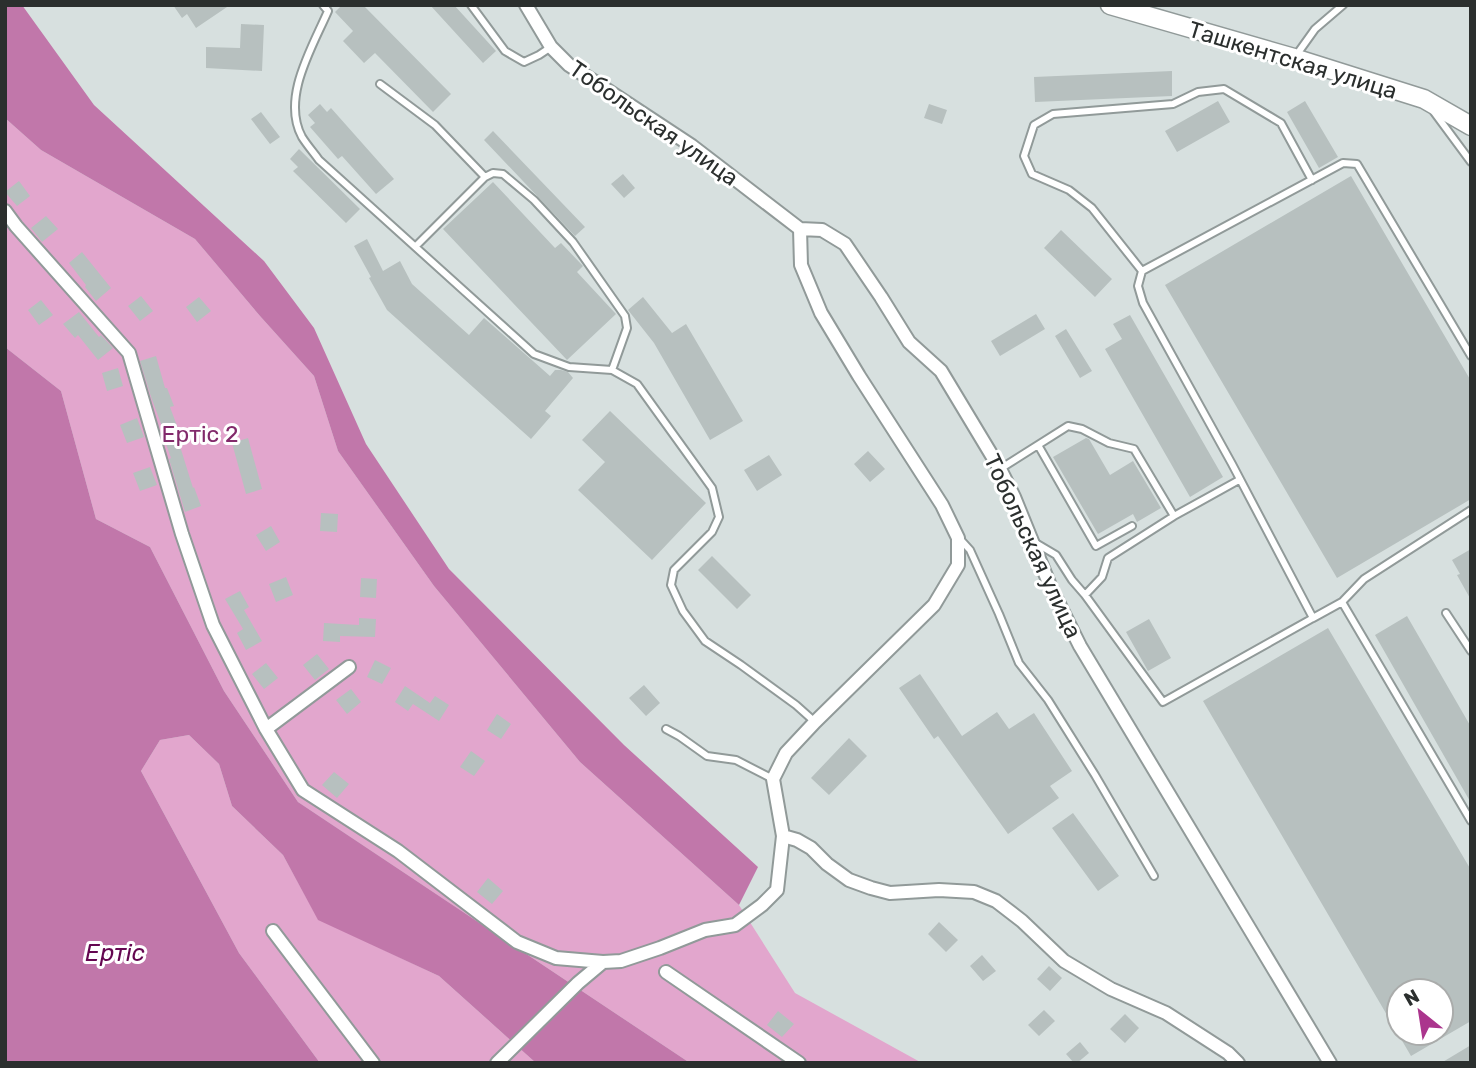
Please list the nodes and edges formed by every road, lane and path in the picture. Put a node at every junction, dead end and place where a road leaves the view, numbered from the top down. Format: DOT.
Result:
graph roads {
  1 [pos="323,5"];
  2 [pos="471,5"];
  3 [pos="526,5"];
  4 [pos="1110,5"];
  5 [pos="1343,5"];
  6 [pos="551,47"];
  7 [pos="1294,58"];
  8 [pos="380,84"];
  9 [pos="1424,99"];
  10 [pos="1471,126"];
  11 [pos="1471,162"];
  12 [pos="485,177"];
  13 [pos="1311,180"];
  14 [pos="5,211"];
  15 [pos="800,229"];
  16 [pos="416,246"];
  17 [pos="1142,271"];
  18 [pos="1471,356"];
  19 [pos="612,370"];
  20 [pos="1038,444"];
  21 [pos="1000,469"];
  22 [pos="1239,480"];
  23 [pos="1471,510"];
  24 [pos="1174,516"];
  25 [pos="1132,526"];
  26 [pos="958,538"];
  27 [pos="1031,540"];
  28 [pos="1085,594"];
  29 [pos="1342,602"];
  30 [pos="1446,613"];
  31 [pos="1313,618"];
  32 [pos="1471,651"];
  33 [pos="349,667"];
  34 [pos="815,722"];
  35 [pos="266,729"];
  36 [pos="666,729"];
  37 [pos="773,779"];
  38 [pos="1471,821"];
  39 [pos="783,836"];
  40 [pos="1154,876"];
  41 [pos="273,931"];
  42 [pos="603,962"];
  43 [pos="666,972"];
  44 [pos="373,1063"];
  45 [pos="497,1063"];
  46 [pos="799,1063"];
  47 [pos="1238,1063"];
  48 [pos="1330,1063"];
  1 -- 16 [label="lane"];
  2 -- 6 [label="lane"];
  3 -- 6 [label="street, Тобольская улица"];
  4 -- 7 [label="main road, Ташкентская улица"];
  5 -- 7 [label="lane"];
  6 -- 15 [label="street, Тобольская улица"];
  7 -- 9 [label="main road, Ташкентская улица"];
  8 -- 12 [label="lane"];
  9 -- 10 [label="main road, Ташкентская улица"];
  9 -- 11 [label="lane"];
  12 -- 16 [label="lane"];
  12 -- 19 [label="lane"];
  13 -- 17 [label="lane"];
  13 -- 17 [label="lane"];
  13 -- 18 [label="lane"];
  14 -- 35 [label="street"];
  15 -- 21 [label="street, Тобольская улица"];
  15 -- 26 [label="street"];
  16 -- 19 [label="lane"];
  17 -- 22 [label="lane"];
  19 -- 34 [label="lane"];
  20 -- 21 [label="lane"];
  20 -- 24 [label="lane"];
  20 -- 25 [label="lane"];
  21 -- 27 [label="street, Тобольская улица"];
  22 -- 24 [label="lane"];
  22 -- 31 [label="lane"];
  23 -- 29 [label="lane"];
  24 -- 28 [label="lane"];
  26 -- 34 [label="street"];
  26 -- 40 [label="lane"];
  27 -- 28 [label="lane"];
  27 -- 48 [label="street, Тобольская улица"];
  28 -- 31 [label="lane"];
  29 -- 31 [label="lane"];
  29 -- 38 [label="lane"];
  30 -- 32 [label="lane"];
  33 -- 35 [label="street"];
  34 -- 37 [label="street"];
  35 -- 42 [label="street"];
  36 -- 37 [label="lane"];
  37 -- 39 [label="street"];
  39 -- 42 [label="street"];
  39 -- 47 [label="street"];
  41 -- 44 [label="street"];
  42 -- 45 [label="street"];
  43 -- 46 [label="street"];
}
